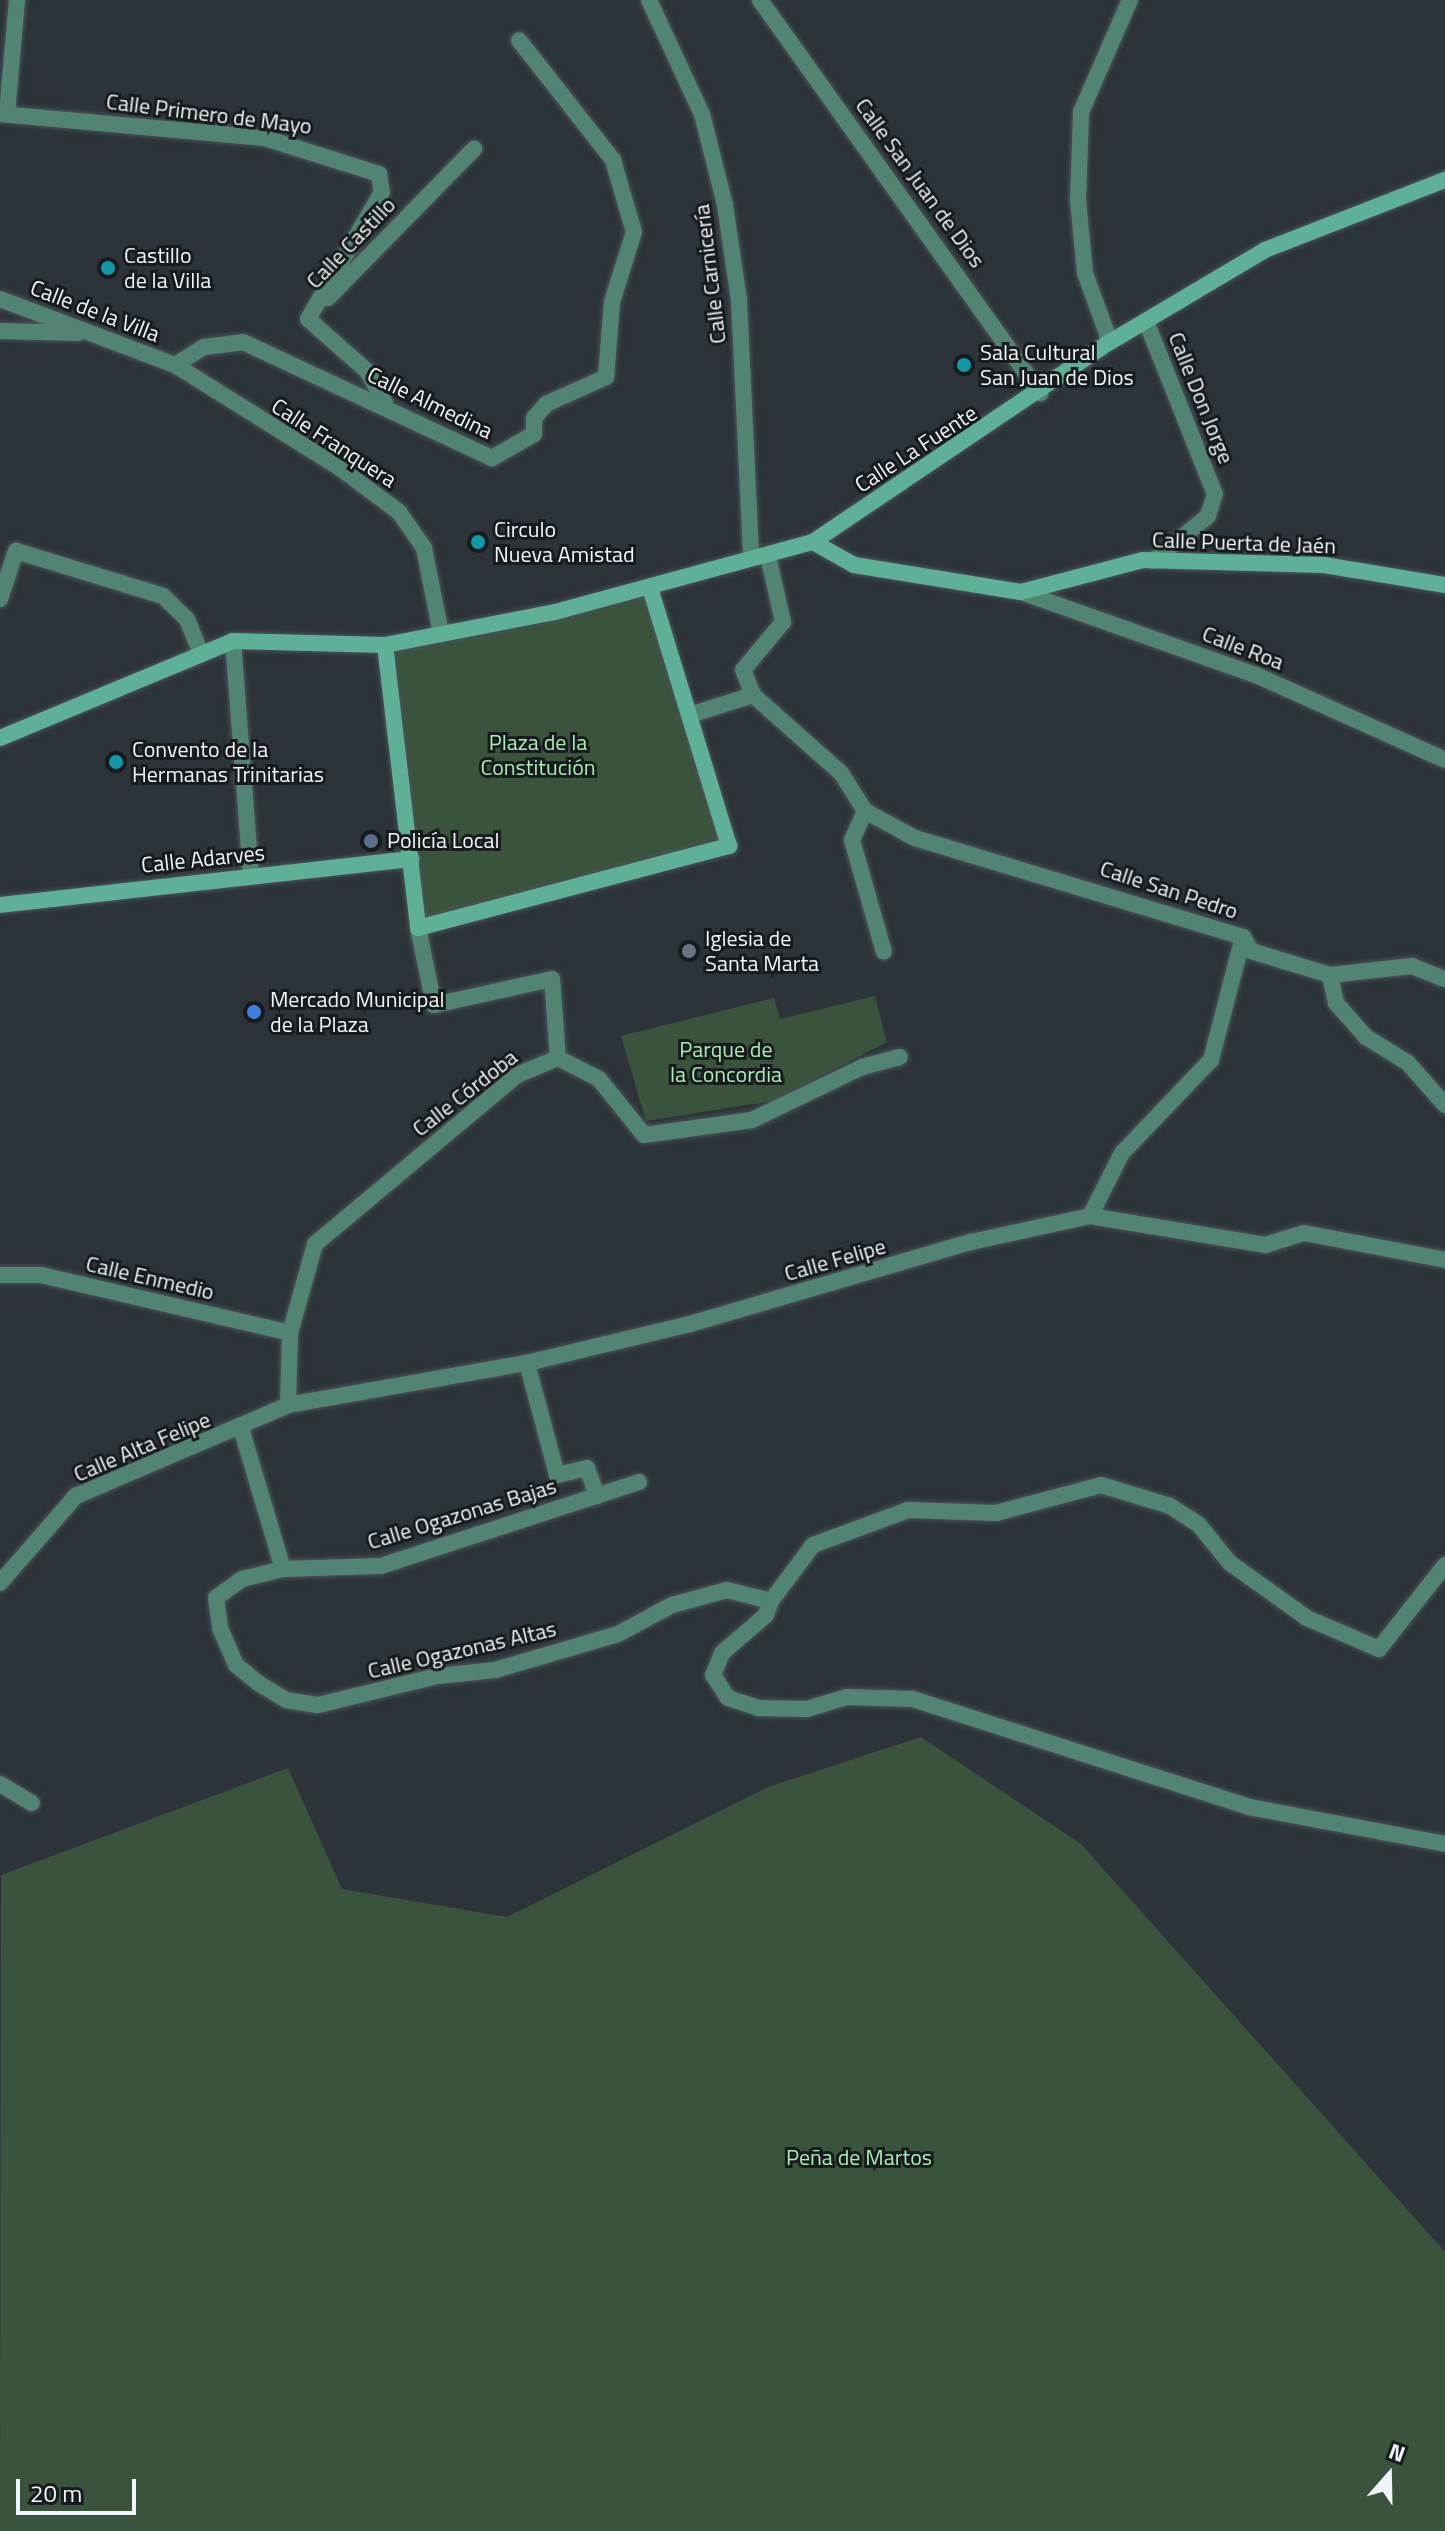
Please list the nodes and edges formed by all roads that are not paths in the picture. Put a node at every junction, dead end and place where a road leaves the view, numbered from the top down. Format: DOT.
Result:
graph roads {
  1 [pos="17,0"];
  2 [pos="649,0"];
  3 [pos="760,0"];
  4 [pos="1130,0"];
  5 [pos="519,40"];
  6 [pos="3,114"];
  7 [pos="474,149"];
  8 [pos="1445,180"];
  9 [pos="0,299"];
  10 [pos="308,319"];
  11 [pos="1146,321"];
  12 [pos="0,331"];
  13 [pos="92,334"];
  14 [pos="1110,342"];
  15 [pos="175,365"];
  16 [pos="1040,393"];
  17 [pos="385,402"];
  18 [pos="813,542"];
  19 [pos="760,557"];
  20 [pos="1153,561"];
  21 [pos="1445,585"];
  22 [pos="650,588"];
  23 [pos="1021,592"];
  24 [pos="0,599"];
  25 [pos="441,634"];
  26 [pos="233,641"];
  27 [pos="385,645"];
  28 [pos="200,652"];
  29 [pos="753,695"];
  30 [pos="690,715"];
  31 [pos="0,738"];
  32 [pos="1445,760"];
  33 [pos="865,811"];
  34 [pos="411,859"];
  35 [pos="251,875"];
  36 [pos="0,905"];
  37 [pos="418,928"];
  38 [pos="1243,937"];
  39 [pos="884,952"];
  40 [pos="1330,975"];
  41 [pos="1445,979"];
  42 [pos="900,1057"];
  43 [pos="558,1058"];
  44 [pos="1445,1105"];
  45 [pos="1090,1216"];
  46 [pos="1445,1260"];
  47 [pos="0,1275"];
  48 [pos="290,1333"];
  49 [pos="527,1363"];
  50 [pos="288,1405"];
  51 [pos="241,1428"];
  52 [pos="639,1482"];
  53 [pos="597,1496"];
  54 [pos="1445,1565"];
  55 [pos="283,1569"];
  56 [pos="0,1583"];
  57 [pos="771,1601"];
  58 [pos="354,1698"];
  59 [pos="0,1784"];
  60 [pos="32,1803"];
  61 [pos="1445,1844"];
  1 -- 6 [label="street, Calle Primero de Mayo"];
  2 -- 19 [label="street, Calle Carnicería"];
  3 -- 16 [label="street, Calle San Juan de Dios"];
  4 -- 14 [label="street"];
  5 -- 17 [label="street, Calle Almedina"];
  6 -- 10 [label="street, Calle Primero de Mayo"];
  7 -- 10 [label="street, Calle Castillo"];
  8 -- 11 [label="street, Calle La Fuente"];
  9 -- 13 [label="street, Calle de la Villa"];
  10 -- 17 [label="street, Calle Castillo"];
  11 -- 14 [label="street, Calle La Fuente"];
  11 -- 20 [label="street, Calle Don Jorge"];
  12 -- 13 [label="street"];
  13 -- 15 [label="street, Calle de la Villa"];
  14 -- 16 [label="street, Calle La Fuente"];
  15 -- 17 [label="street, Calle Almedina"];
  15 -- 25 [label="street, Calle Franquera"];
  16 -- 18 [label="street, Calle La Fuente"];
  18 -- 19 [label="street, Calle La Fuente"];
  18 -- 23 [label="street, Calle Puerta de Jaén"];
  19 -- 22 [label="street, Calle La Fuente"];
  19 -- 29 [label="street"];
  20 -- 21 [label="street, Calle Puerta de Jaén"];
  20 -- 23 [label="street, Calle Puerta de Jaén"];
  22 -- 25 [label="street"];
  22 -- 30 [label="street"];
  23 -- 32 [label="street, Calle Roa"];
  24 -- 28 [label="street"];
  25 -- 27 [label="street"];
  26 -- 27 [label="street"];
  26 -- 28 [label="street"];
  26 -- 35 [label="street"];
  27 -- 34 [label="street"];
  28 -- 31 [label="street"];
  29 -- 30 [label="street"];
  29 -- 33 [label="street, Calle San Pedro"];
  30 -- 37 [label="street"];
  33 -- 38 [label="street, Calle San Pedro"];
  33 -- 39 [label="street"];
  34 -- 35 [label="street, Calle Adarves"];
  34 -- 37 [label="street"];
  35 -- 36 [label="street, Calle Adarves"];
  37 -- 43 [label="street"];
  38 -- 40 [label="street, Calle San Pedro"];
  38 -- 45 [label="street"];
  40 -- 41 [label="street"];
  40 -- 44 [label="street"];
  42 -- 43 [label="street"];
  43 -- 48 [label="street, Calle Córdoba"];
  45 -- 46 [label="street, Calle Felipe"];
  45 -- 49 [label="street, Calle Felipe"];
  47 -- 48 [label="street, Calle Enmedio"];
  48 -- 50 [label="street, Calle Córdoba"];
  49 -- 50 [label="street, Calle Felipe"];
  49 -- 53 [label="street"];
  50 -- 51 [label="street, Calle Felipe"];
  51 -- 55 [label="street"];
  51 -- 56 [label="street, Calle Alta Felipe"];
  52 -- 53 [label="street, Calle Ogazonas Bajas"];
  53 -- 55 [label="street, Calle Ogazonas Bajas"];
  54 -- 57 [label="street"];
  55 -- 58 [label="street, Calle Ogazonas Bajas"];
  57 -- 58 [label="street, Calle Ogazonas Altas"];
  57 -- 61 [label="street"];
  59 -- 60 [label="street"];
}
